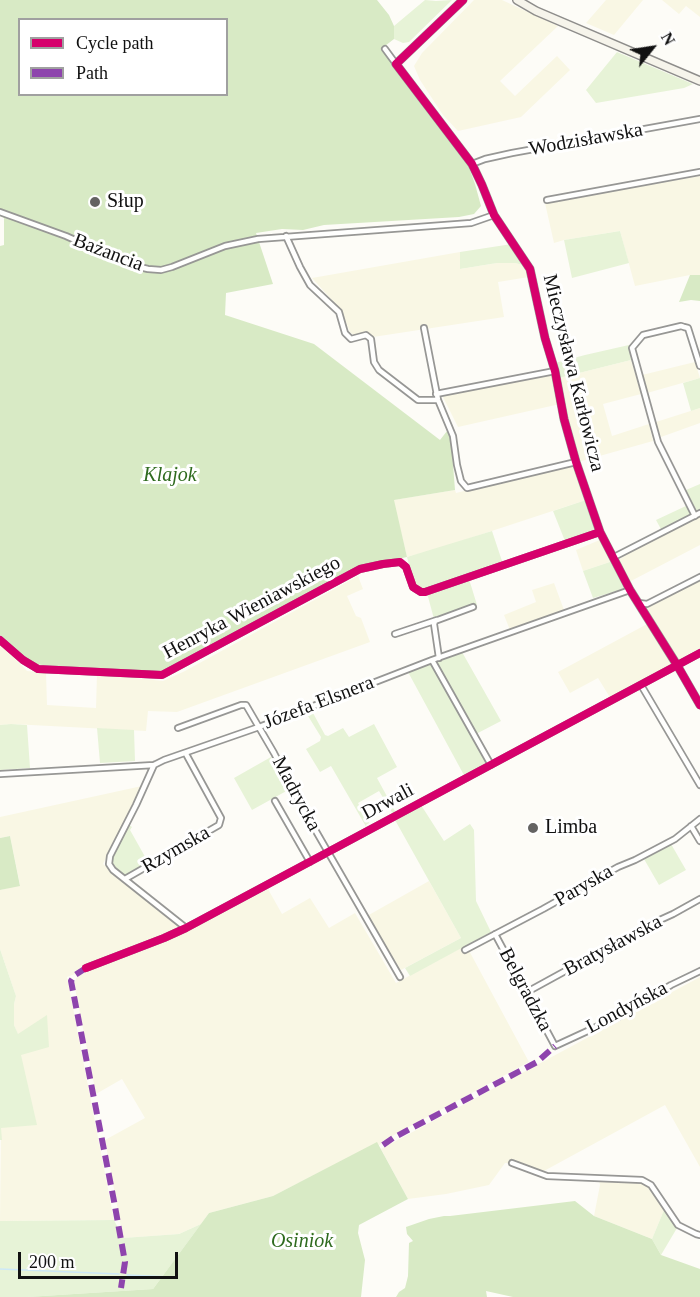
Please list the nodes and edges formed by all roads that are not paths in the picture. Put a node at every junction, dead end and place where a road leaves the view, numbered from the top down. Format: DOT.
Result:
graph roads {
  1 [pos="462,0"];
  2 [pos="517,0"];
  3 [pos="385,49"];
  4 [pos="396,64"];
  5 [pos="700,81"];
  6 [pos="700,118"];
  7 [pos="472,164"];
  8 [pos="700,172"];
  9 [pos="547,200"];
  10 [pos="0,212"];
  11 [pos="494,215"];
  12 [pos="286,236"];
  13 [pos="424,328"];
  14 [pos="700,366"];
  15 [pos="555,371"];
  16 [pos="437,397"];
  17 [pos="576,462"];
  18 [pos="698,515"];
  19 [pos="600,532"];
  20 [pos="614,557"];
  21 [pos="700,577"];
  22 [pos="630,590"];
  23 [pos="639,603"];
  24 [pos="473,607"];
  25 [pos="437,620"];
  26 [pos="395,634"];
  27 [pos="0,640"];
  28 [pos="700,653"];
  29 [pos="439,658"];
  30 [pos="432,660"];
  31 [pos="678,665"];
  32 [pos="641,685"];
  33 [pos="700,705"];
  34 [pos="259,727"];
  35 [pos="178,728"];
  36 [pos="186,754"];
  37 [pos="154,765"];
  38 [pos="491,765"];
  39 [pos="0,774"];
  40 [pos="700,785"];
  41 [pos="275,801"];
  42 [pos="700,819"];
  43 [pos="691,826"];
  44 [pos="700,842"];
  45 [pos="328,852"];
  46 [pos="310,862"];
  47 [pos="125,879"];
  48 [pos="700,899"];
  49 [pos="186,928"];
  50 [pos="495,934"];
  51 [pos="465,950"];
  52 [pos="86,968"];
  53 [pos="700,971"];
  54 [pos="399,977"];
  55 [pos="527,992"];
  56 [pos="555,1046"];
  57 [pos="512,1163"];
  58 [pos="700,1235"];
  1 -- 4 [label="street"];
  2 -- 5 [label="main road"];
  3 -- 4 [label="street"];
  4 -- 7 [label="street, Mieczysława Karłowicza"];
  6 -- 7 [label="street, Wodzisławska"];
  7 -- 11 [label="street, Mieczysława Karłowicza"];
  8 -- 9 [label="street"];
  10 -- 12 [label="street, Bażancia"];
  11 -- 12 [label="street, Bażancia"];
  11 -- 15 [label="street, Mieczysława Karłowicza"];
  12 -- 16 [label="street"];
  13 -- 16 [label="street"];
  14 -- 18 [label="street"];
  15 -- 16 [label="street"];
  15 -- 17 [label="street, Mieczysława Karłowicza"];
  16 -- 17 [label="street"];
  17 -- 19 [label="street, Mieczysława Karłowicza"];
  18 -- 20 [label="street"];
  19 -- 20 [label="street"];
  19 -- 27 [label="street, Henryka Wieniawskiego"];
  20 -- 22 [label="street"];
  21 -- 23 [label="street"];
  22 -- 23 [label="street"];
  22 -- 29 [label="street, Józefa Elsnera"];
  23 -- 31 [label="street"];
  24 -- 25 [label="street"];
  25 -- 26 [label="street"];
  25 -- 29 [label="street"];
  28 -- 31 [label="street, Drwali"];
  29 -- 30 [label="street, Józefa Elsnera"];
  30 -- 34 [label="street, Józefa Elsnera"];
  30 -- 38 [label="street"];
  31 -- 32 [label="street, Drwali"];
  31 -- 33 [label="street"];
  32 -- 38 [label="street, Drwali"];
  32 -- 40 [label="street"];
  34 -- 35 [label="street, Madrycka"];
  34 -- 36 [label="street, Józefa Elsnera"];
  34 -- 45 [label="street, Madrycka"];
  36 -- 37 [label="street, Józefa Elsnera"];
  36 -- 47 [label="street, Rzymska"];
  37 -- 39 [label="street, Józefa Elsnera"];
  37 -- 47 [label="street"];
  38 -- 45 [label="street, Drwali"];
  41 -- 46 [label="street"];
  42 -- 43 [label="street, Paryska"];
  43 -- 44 [label="street"];
  43 -- 50 [label="street, Paryska"];
  45 -- 46 [label="street, Drwali"];
  45 -- 54 [label="street, Madrycka"];
  46 -- 49 [label="street, Drwali"];
  47 -- 49 [label="street"];
  48 -- 55 [label="street, Bratysławska"];
  49 -- 52 [label="street, Drwali"];
  50 -- 51 [label="street, Paryska"];
  50 -- 55 [label="street, Belgradzka"];
  53 -- 56 [label="street, Londyńska"];
  55 -- 56 [label="street, Belgradzka"];
  57 -- 58 [label="street"];
}
